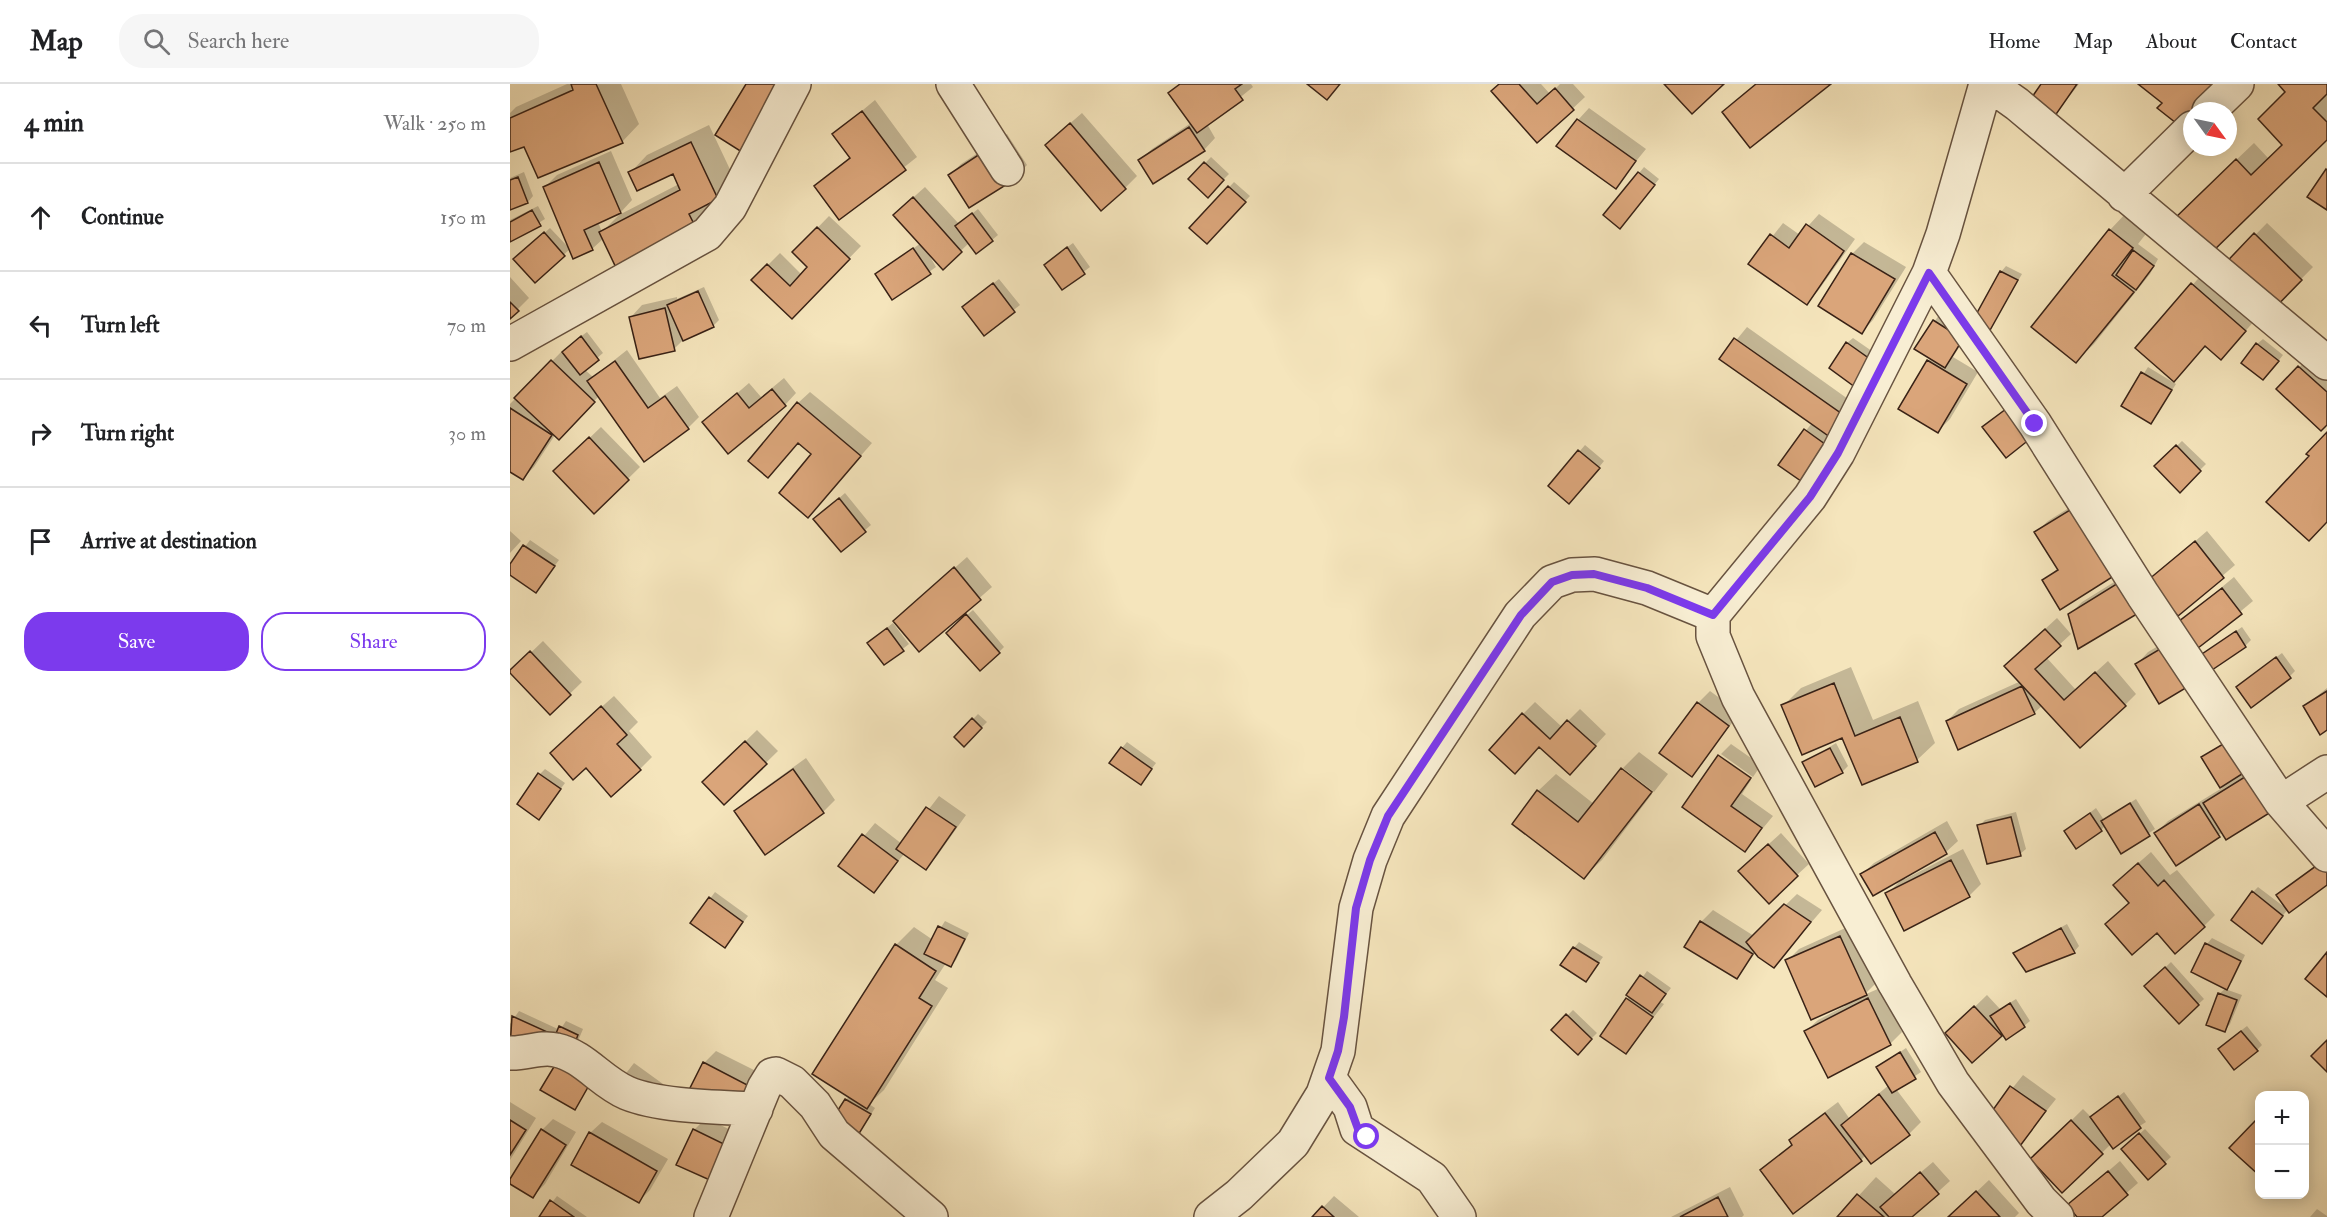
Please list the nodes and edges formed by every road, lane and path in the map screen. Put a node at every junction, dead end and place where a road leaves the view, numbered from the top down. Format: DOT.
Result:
graph roads {
  1 [pos="794,84"];
  2 [pos="953,84"];
  3 [pos="1987,84"];
  4 [pos="2237,84"];
  5 [pos="2218,102"];
  6 [pos="2183,137"];
  7 [pos="1007,169"];
  8 [pos="2124,195"];
  9 [pos="1929,273"];
  10 [pos="510,344"];
  11 [pos="2327,363"];
  12 [pos="1713,615"];
  13 [pos="2327,772"];
  14 [pos="2281,802"];
  15 [pos="2327,855"];
  16 [pos="510,1053"];
  17 [pos="1329,1078"];
  18 [pos="756,1109"];
  19 [pos="2040,1212"];
  20 [pos="711,1217"];
  21 [pos="932,1217"];
  22 [pos="1211,1217"];
  23 [pos="1459,1217"];
  1 -- 10 [label="street"];
  2 -- 7 [label="street"];
  3 -- 8 [label="street"];
  3 -- 9 [label="street"];
  4 -- 5 [label="street"];
  6 -- 8 [label="street"];
  8 -- 11 [label="street"];
  9 -- 12 [label="street"];
  9 -- 14 [label="street"];
  12 -- 17 [label="street"];
  12 -- 19 [label="street"];
  13 -- 14 [label="street"];
  14 -- 15 [label="street"];
  16 -- 18 [label="street"];
  17 -- 22 [label="street"];
  17 -- 23 [label="street"];
  18 -- 20 [label="street"];
  18 -- 21 [label="street"];
}
